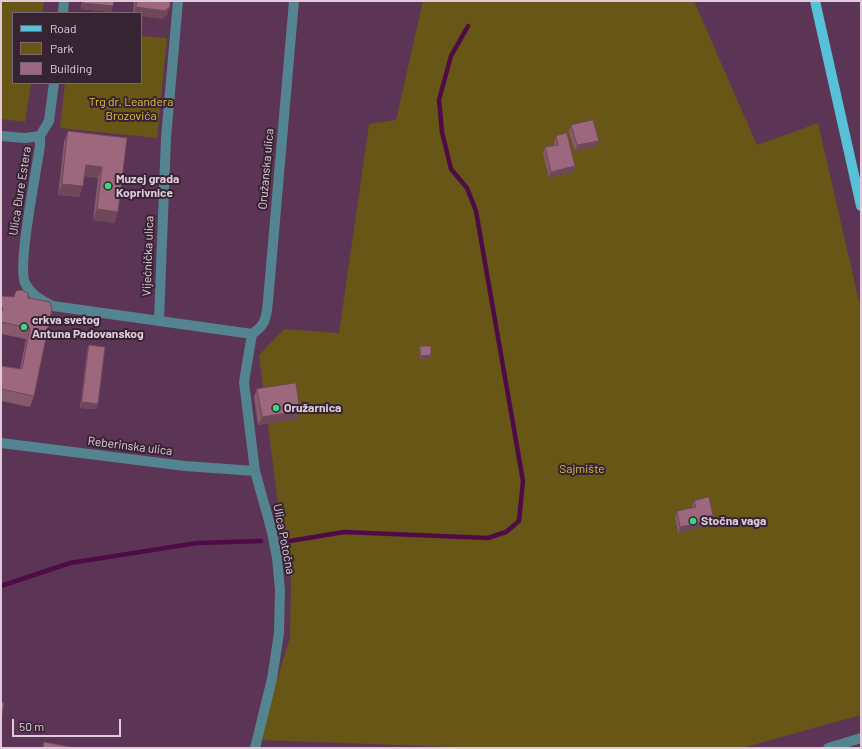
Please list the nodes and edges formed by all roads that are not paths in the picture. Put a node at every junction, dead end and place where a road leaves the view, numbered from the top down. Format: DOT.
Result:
graph roads {
  1 [pos="64,1"];
  2 [pos="178,1"];
  3 [pos="294,1"];
  4 [pos="815,1"];
  5 [pos="63,12"];
  6 [pos="54,84"];
  7 [pos="1,136"];
  8 [pos="40,136"];
  9 [pos="861,206"];
  10 [pos="159,320"];
  11 [pos="252,334"];
  12 [pos="1,443"];
  13 [pos="255,471"];
  14 [pos="861,738"];
  15 [pos="255,748"];
  16 [pos="828,748"];
  1 -- 5 [label="street"];
  2 -- 10 [label="street, Vijećnička ulica"];
  3 -- 11 [label="street, Oružanska ulica"];
  4 -- 9 [label="main road"];
  6 -- 8 [label="street, Ulica Đure Estera"];
  7 -- 8 [label="street"];
  8 -- 10 [label="street, Ulica Đure Estera"];
  10 -- 11 [label="street"];
  11 -- 13 [label="street, Ulica Potočna"];
  12 -- 13 [label="street, Reberinska ulica"];
  13 -- 15 [label="street, Ulica Potočna"];
  14 -- 16 [label="street"];
}
